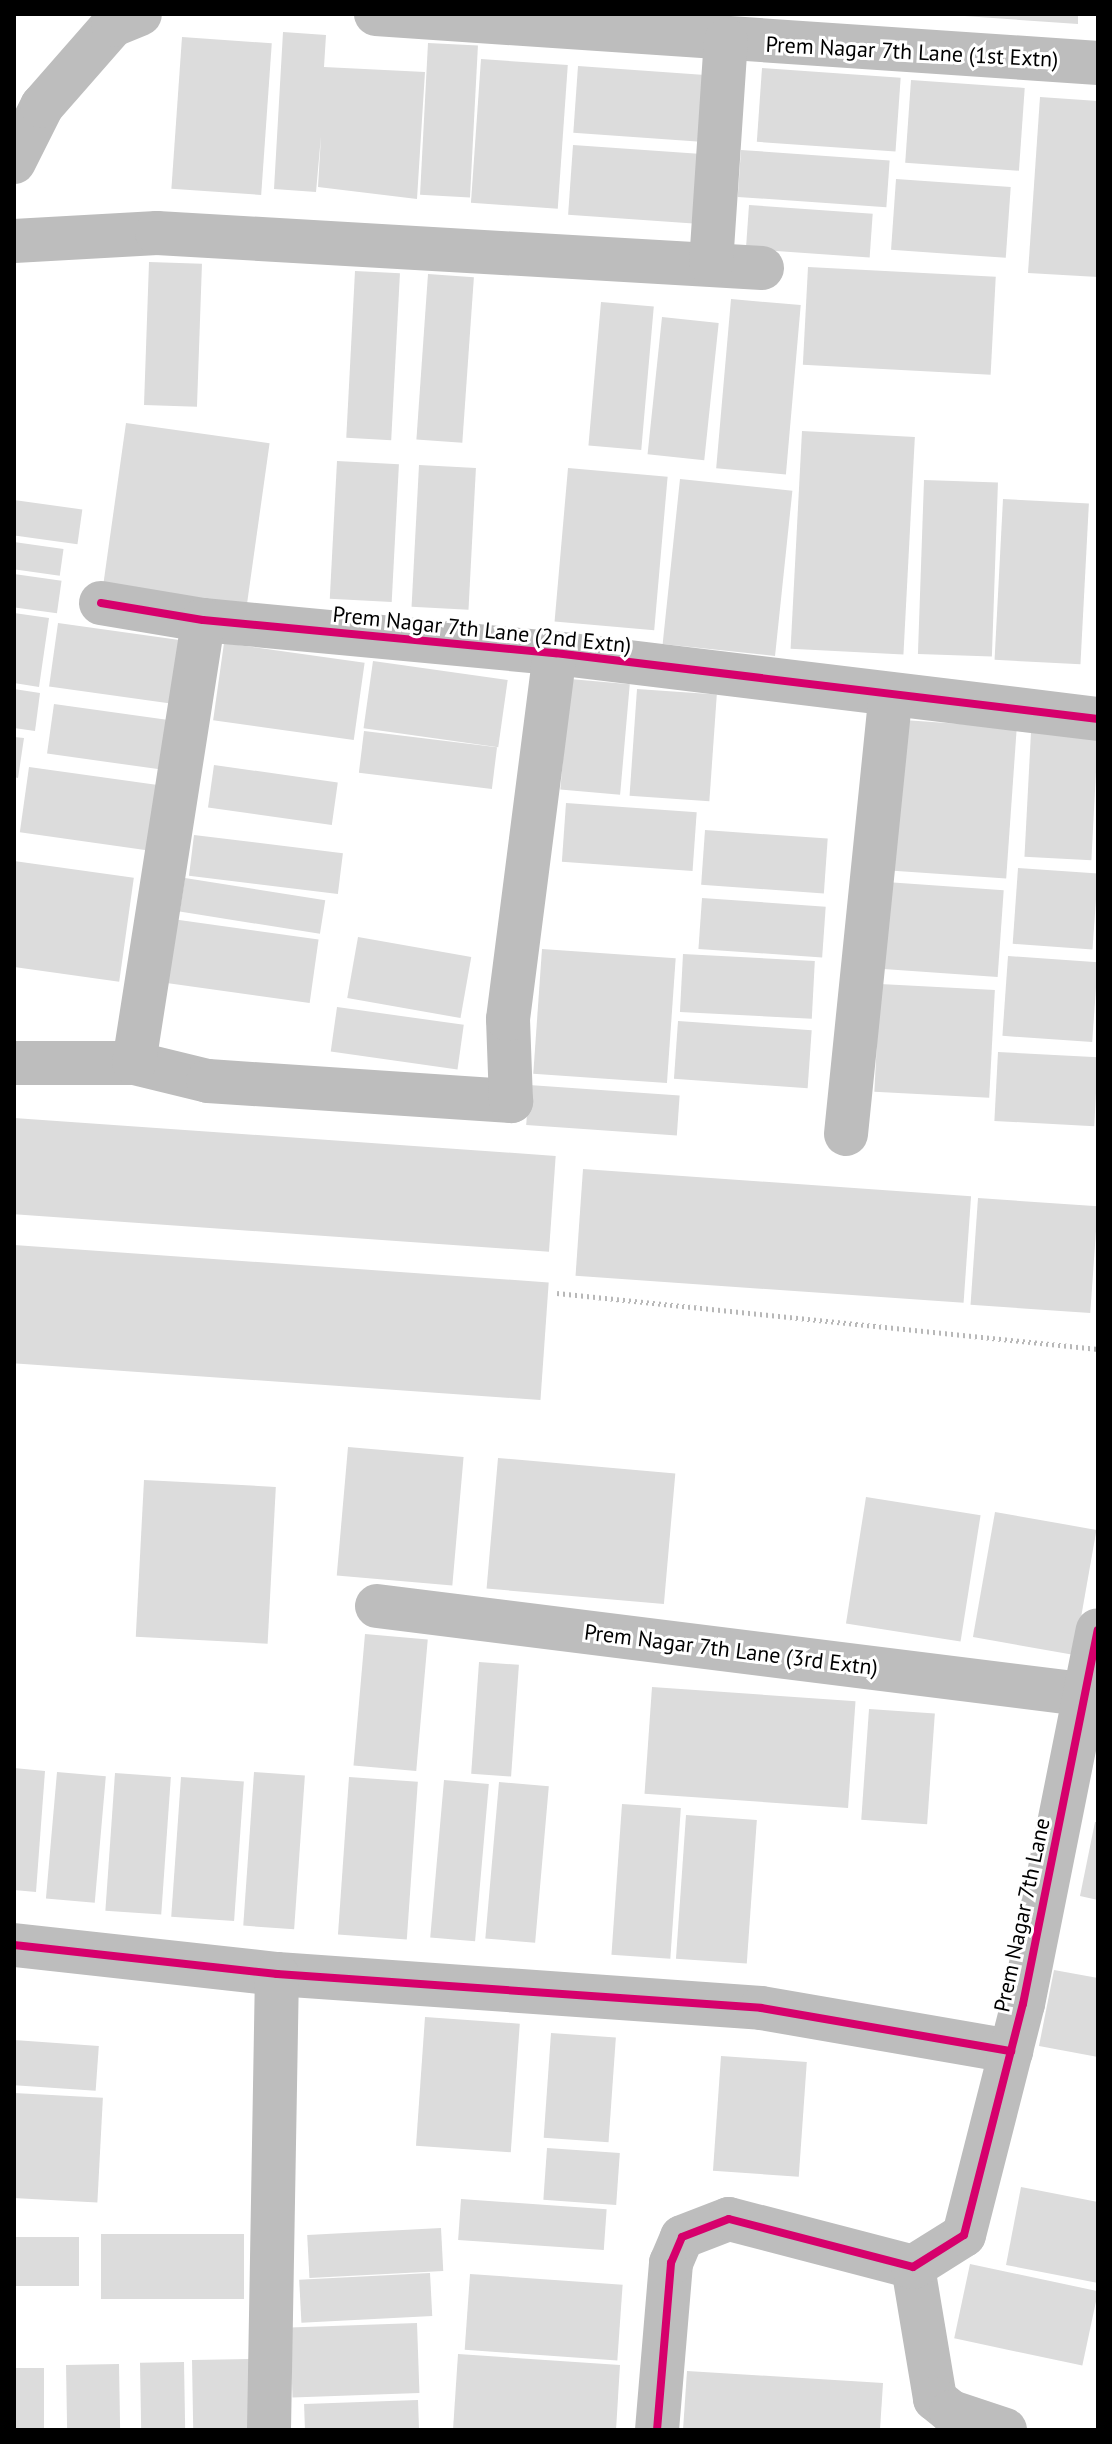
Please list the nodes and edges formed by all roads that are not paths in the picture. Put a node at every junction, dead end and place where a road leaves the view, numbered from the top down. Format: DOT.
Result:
graph roads {
  1 [pos="376,14"];
  2 [pos="127,19"];
  3 [pos="726,41"];
  4 [pos="1098,63"];
  5 [pos="28,98"];
  6 [pos="14,162"];
  7 [pos="14,241"];
  8 [pos="711,264"];
  9 [pos="762,268"];
  10 [pos="101,603"];
  11 [pos="203,620"];
  12 [pos="555,653"];
  13 [pos="890,698"];
  14 [pos="1098,719"];
  15 [pos="14,1063"];
  16 [pos="134,1063"];
  17 [pos="846,1134"];
  18 [pos="377,1606"];
  19 [pos="1098,1630"];
  20 [pos="1092,1694"];
  21 [pos="14,1945"];
  22 [pos="277,1974"];
  23 [pos="1011,2051"];
  24 [pos="913,2267"];
  25 [pos="269,2430"];
  26 [pos="657,2430"];
  27 [pos="1005,2430"];
  1 -- 3 [label="street, Prem Nagar 7th Lane (1st Extn)"];
  2 -- 5 [label="street"];
  3 -- 4 [label="street, Prem Nagar 7th Lane (1st Extn)"];
  3 -- 8 [label="street"];
  5 -- 6 [label="street"];
  7 -- 8 [label="street"];
  8 -- 9 [label="street"];
  10 -- 11 [label="street, Prem Nagar 7th Lane (2nd Extn)"];
  11 -- 12 [label="street, Prem Nagar 7th Lane (2nd Extn)"];
  11 -- 16 [label="street"];
  12 -- 13 [label="street, Prem Nagar 7th Lane (2nd Extn)"];
  12 -- 16 [label="street, Prem Nagar 7th Lane (2nd Extn)"];
  13 -- 14 [label="street, Prem Nagar 7th Lane (2nd Extn)"];
  13 -- 17 [label="street"];
  15 -- 16 [label="street"];
  18 -- 20 [label="street, Prem Nagar 7th Lane (3rd Extn)"];
  19 -- 20 [label="street, Prem Nagar 7th Lane"];
  20 -- 23 [label="street, Prem Nagar 7th Lane"];
  21 -- 22 [label="street"];
  22 -- 23 [label="street"];
  22 -- 25 [label="street"];
  23 -- 24 [label="street, Prem Nagar 7th Lane"];
  24 -- 26 [label="street"];
  24 -- 27 [label="street"];
}
